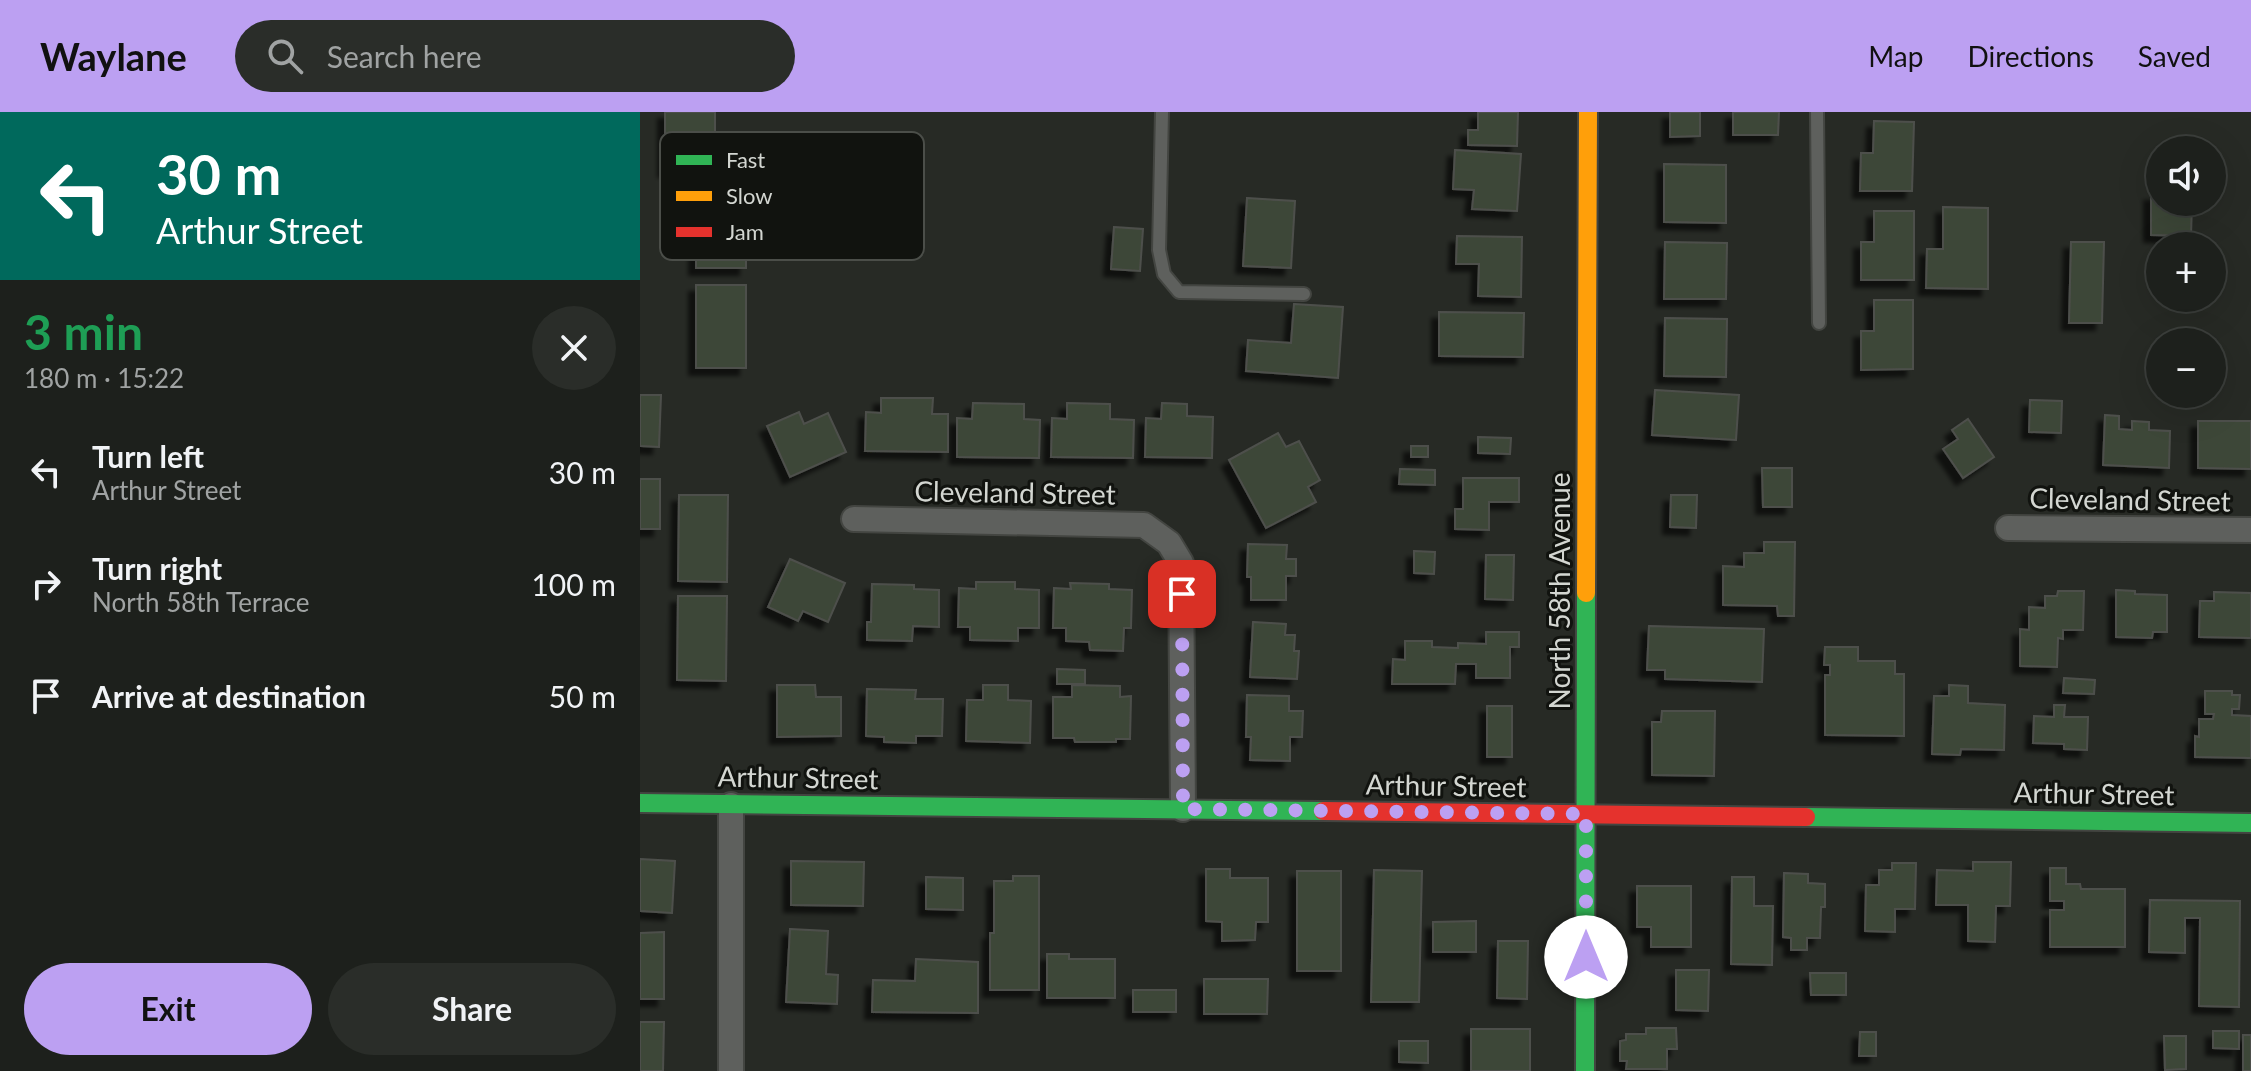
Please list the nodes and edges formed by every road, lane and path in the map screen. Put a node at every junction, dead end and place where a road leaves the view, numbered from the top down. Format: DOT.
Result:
graph roads {
  1 [pos="1162,112"];
  2 [pos="1588,112"];
  3 [pos="1817,112"];
  4 [pos="1304,294"];
  5 [pos="1819,323"];
  6 [pos="854,519"];
  7 [pos="2008,528"];
  8 [pos="2251,530"];
  9 [pos="640,803"];
  10 [pos="731,805"];
  11 [pos="1183,809"];
  12 [pos="1586,814"];
  13 [pos="2251,823"];
  14 [pos="731,1071"];
  15 [pos="1585,1071"];
  1 -- 4 [label="lane"];
  2 -- 12 [label="street, North 58th Avenue"];
  3 -- 5 [label="lane"];
  6 -- 11 [label="street, Cleveland Street"];
  7 -- 8 [label="street, Cleveland Street"];
  9 -- 10 [label="street, Arthur Street"];
  10 -- 11 [label="street, Arthur Street"];
  10 -- 14 [label="street"];
  11 -- 12 [label="street, Arthur Street"];
  12 -- 13 [label="street, Arthur Street"];
  12 -- 15 [label="street, North 58th Avenue"];
}
